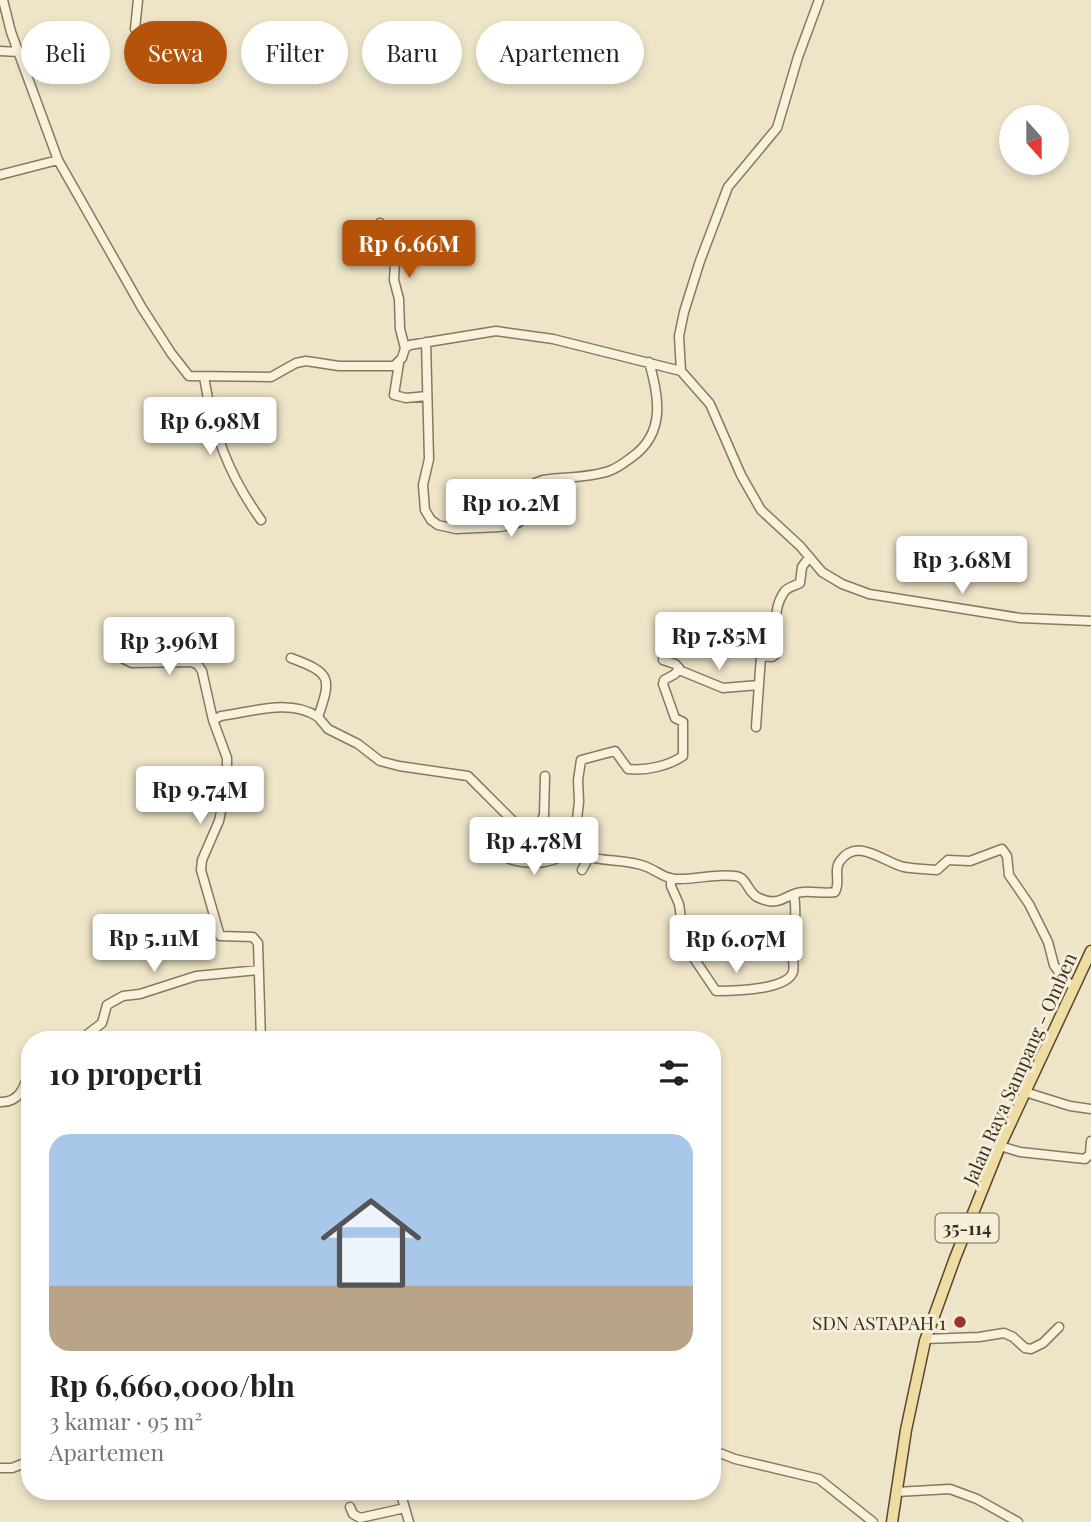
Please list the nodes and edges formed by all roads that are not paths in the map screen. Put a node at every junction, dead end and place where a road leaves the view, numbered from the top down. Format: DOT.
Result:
graph roads {
  1 [pos="3,0"];
  2 [pos="138,0"];
  3 [pos="819,0"];
  4 [pos="136,21"];
  5 [pos="0,51"];
  6 [pos="19,52"];
  7 [pos="58,160"];
  8 [pos="0,175"];
  9 [pos="380,223"];
  10 [pos="426,342"];
  11 [pos="405,348"];
  12 [pos="649,362"];
  13 [pos="399,363"];
  14 [pos="681,371"];
  15 [pos="204,376"];
  16 [pos="428,396"];
  17 [pos="261,520"];
  18 [pos="809,557"];
  19 [pos="1091,621"];
  20 [pos="114,654"];
  21 [pos="291,658"];
  22 [pos="663,660"];
  23 [pos="679,670"];
  24 [pos="759,685"];
  25 [pos="318,717"];
  26 [pos="213,720"];
  27 [pos="757,727"];
  28 [pos="545,776"];
  29 [pos="532,840"];
  30 [pos="569,854"];
  31 [pos="498,855"];
  32 [pos="589,857"];
  33 [pos="582,870"];
  34 [pos="671,878"];
  35 [pos="794,895"];
  36 [pos="1091,951"];
  37 [pos="258,970"];
  38 [pos="1074,987"];
  39 [pos="91,1031"];
  40 [pos="261,1031"];
  41 [pos="21,1092"];
  42 [pos="1025,1092"];
  43 [pos="0,1102"];
  44 [pos="1091,1110"];
  45 [pos="1091,1119"];
  46 [pos="1091,1141"];
  47 [pos="1000,1146"];
  48 [pos="1059,1327"];
  49 [pos="926,1339"];
  50 [pos="721,1454"];
  51 [pos="21,1464"];
  52 [pos="0,1468"];
  53 [pos="896,1492"];
  54 [pos="403,1500"];
  55 [pos="350,1507"];
  56 [pos="405,1508"];
  57 [pos="385,1518"];
  58 [pos="409,1522"];
  59 [pos="873,1522"];
  60 [pos="891,1522"];
  61 [pos="1018,1522"];
  1 -- 6 [label="street"];
  2 -- 4 [label="street"];
  3 -- 14 [label="street"];
  5 -- 6 [label="street"];
  6 -- 7 [label="street"];
  7 -- 8 [label="street"];
  7 -- 15 [label="street"];
  9 -- 11 [label="street"];
  10 -- 11 [label="street"];
  10 -- 12 [label="street"];
  10 -- 16 [label="street"];
  11 -- 13 [label="street"];
  12 -- 14 [label="street"];
  12 -- 16 [label="street"];
  13 -- 15 [label="street"];
  13 -- 16 [label="street"];
  14 -- 18 [label="street"];
  15 -- 17 [label="street"];
  18 -- 19 [label="street"];
  18 -- 24 [label="street"];
  20 -- 26 [label="street"];
  21 -- 25 [label="street"];
  22 -- 23 [label="street"];
  23 -- 24 [label="street"];
  23 -- 30 [label="street"];
  24 -- 27 [label="street"];
  25 -- 26 [label="street"];
  25 -- 29 [label="street"];
  26 -- 37 [label="street"];
  28 -- 29 [label="street"];
  29 -- 30 [label="street"];
  30 -- 31 [label="street"];
  30 -- 32 [label="street"];
  32 -- 33 [label="street"];
  32 -- 34 [label="street"];
  34 -- 35 [label="street"];
  34 -- 35 [label="street"];
  35 -- 38 [label="street"];
  36 -- 38 [label="main road, Jalan Raya Sampang - Omben / 35-114"];
  37 -- 39 [label="street"];
  37 -- 40 [label="street"];
  38 -- 42 [label="main road, Jalan Raya Sampang - Omben / 35-114"];
  41 -- 43 [label="street"];
  42 -- 44 [label="street"];
  42 -- 47 [label="main road, Jalan Raya Sampang - Omben / 35-114"];
  44 -- 45 [label="street"];
  46 -- 47 [label="street"];
  47 -- 49 [label="main road, Jalan Raya Sampang - Omben / 35-114"];
  48 -- 49 [label="street"];
  49 -- 53 [label="main road, Jalan Raya Sampang - Omben / 35-114"];
  50 -- 59 [label="street"];
  51 -- 52 [label="street"];
  53 -- 60 [label="main road, Jalan Raya Sampang - Omben / 35-114"];
  53 -- 61 [label="street"];
  54 -- 56 [label="street"];
  55 -- 57 [label="street"];
  56 -- 57 [label="street"];
  56 -- 58 [label="street"];
}
